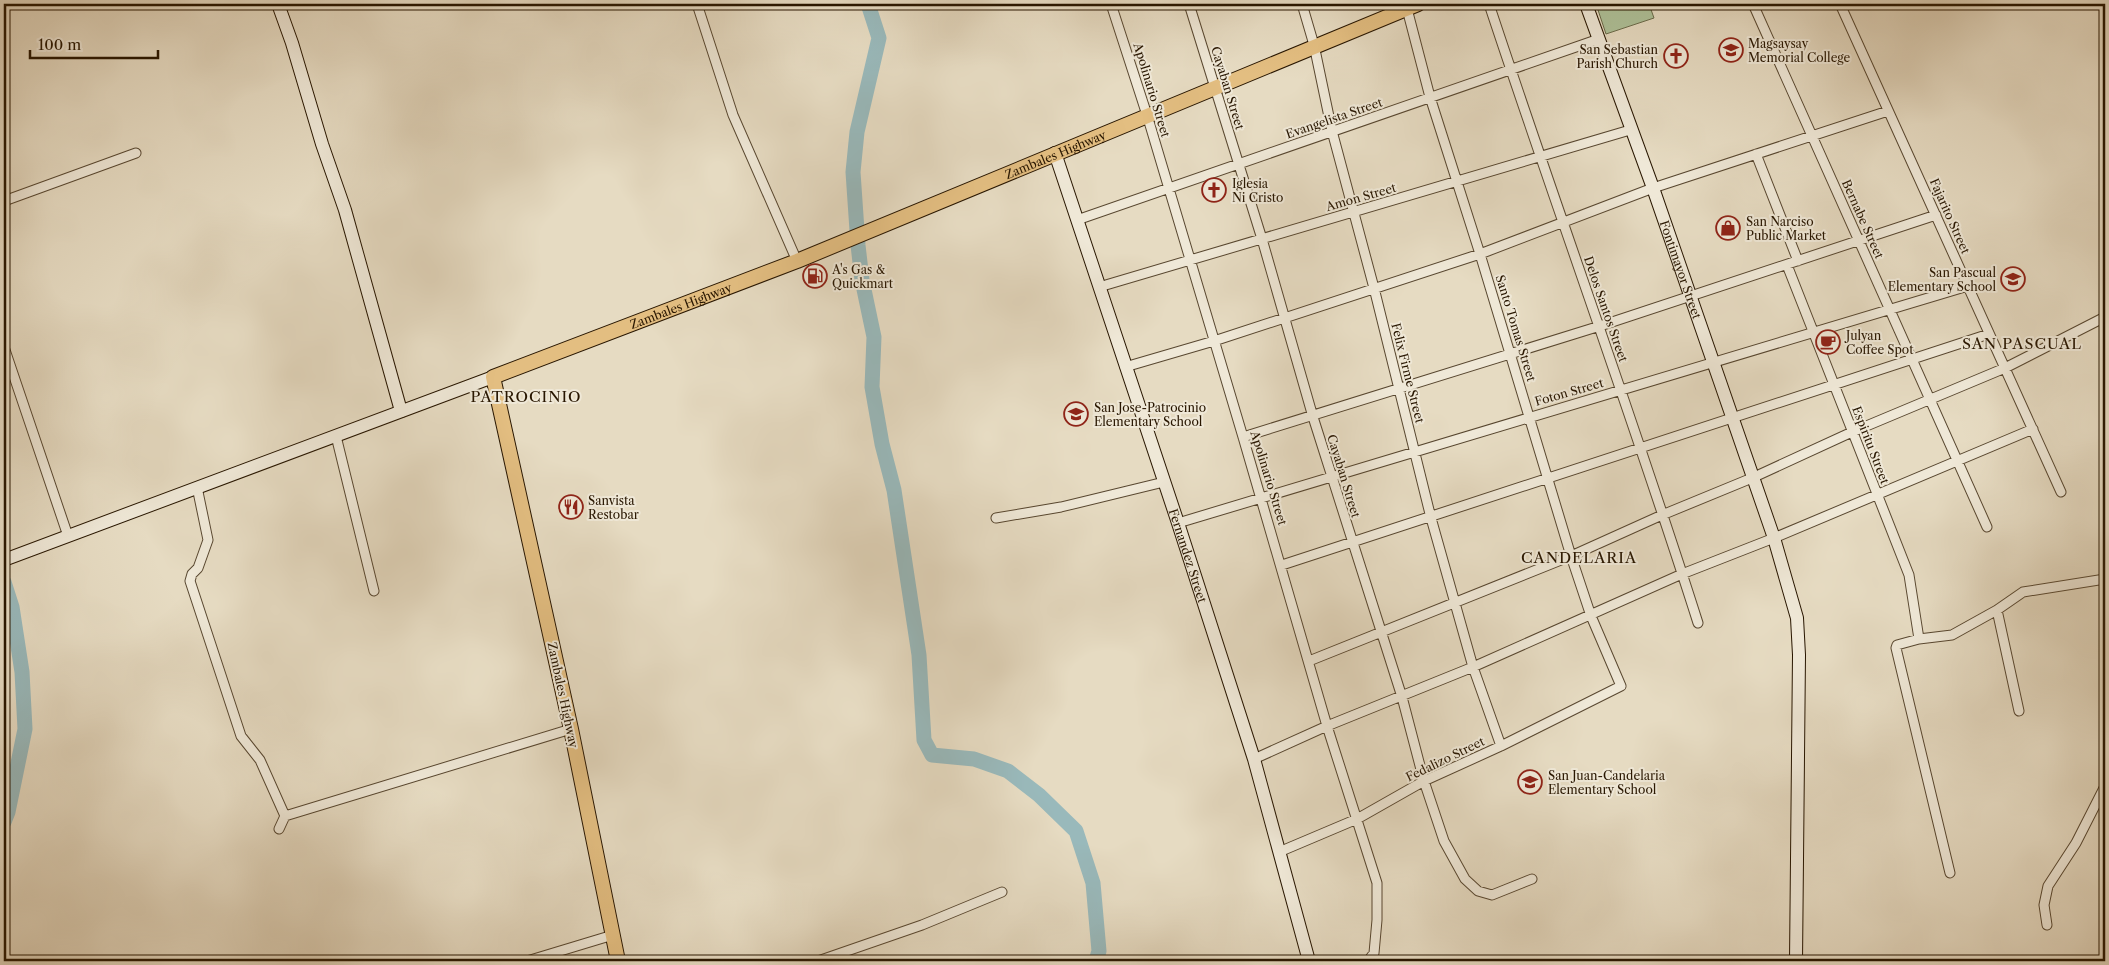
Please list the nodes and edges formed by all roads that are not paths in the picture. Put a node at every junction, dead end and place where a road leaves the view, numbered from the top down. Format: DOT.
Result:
graph roads {
  1 [pos="278,4"];
  2 [pos="697,4"];
  3 [pos="1111,4"];
  4 [pos="1189,4"];
  5 [pos="1302,4"];
  6 [pos="1489,4"];
  7 [pos="1586,4"];
  8 [pos="1753,4"];
  9 [pos="1840,4"];
  10 [pos="1410,5"];
  11 [pos="1599,39"];
  12 [pos="1314,45"];
  13 [pos="1510,69"];
  14 [pos="1215,87"];
  15 [pos="1430,97"];
  16 [pos="1888,110"];
  17 [pos="1147,115"];
  18 [pos="1630,130"];
  19 [pos="1332,131"];
  20 [pos="1812,136"];
  21 [pos="136,152"];
  22 [pos="1055,153"];
  23 [pos="1756,154"];
  24 [pos="1540,158"];
  25 [pos="1238,164"];
  26 [pos="1457,182"];
  27 [pos="1169,188"];
  28 [pos="1653,188"];
  29 [pos="4,202"];
  30 [pos="1354,212"];
  31 [pos="1936,215"];
  32 [pos="1077,220"];
  33 [pos="1562,223"];
  34 [pos="1262,239"];
  35 [pos="1859,241"];
  36 [pos="1480,254"];
  37 [pos="1190,260"];
  38 [pos="797,261"];
  39 [pos="1798,261"];
  40 [pos="1786,264"];
  41 [pos="1968,286"];
  42 [pos="1099,287"];
  43 [pos="1374,288"];
  44 [pos="1690,296"];
  45 [pos="1890,309"];
  46 [pos="2105,318"];
  47 [pos="1284,319"];
  48 [pos="1600,326"];
  49 [pos="1813,332"];
  50 [pos="1989,334"];
  51 [pos="1214,341"];
  52 [pos="4,347"];
  53 [pos="1510,354"];
  54 [pos="1912,359"];
  55 [pos="1713,362"];
  56 [pos="1125,367"];
  57 [pos="2005,368"];
  58 [pos="493,377"];
  59 [pos="1834,385"];
  60 [pos="1400,389"];
  61 [pos="1621,390"];
  62 [pos="1930,399"];
  63 [pos="401,411"];
  64 [pos="1529,416"];
  65 [pos="1313,417"];
  66 [pos="1732,418"];
  67 [pos="2032,429"];
  68 [pos="1852,432"];
  69 [pos="336,436"];
  70 [pos="1243,437"];
  71 [pos="1640,448"];
  72 [pos="1414,451"];
  73 [pos="1958,461"];
  74 [pos="1332,476"];
  75 [pos="1548,478"];
  76 [pos="1752,478"];
  77 [pos="1164,482"];
  78 [pos="197,487"];
  79 [pos="2061,492"];
  80 [pos="1877,494"];
  81 [pos="1262,498"];
  82 [pos="1662,515"];
  83 [pos="996,518"];
  84 [pos="1430,518"];
  85 [pos="1178,523"];
  86 [pos="1988,527"];
  87 [pos="68,536"];
  88 [pos="1774,538"];
  89 [pos="1352,543"];
  90 [pos="1571,556"];
  91 [pos="9,558"];
  92 [pos="1282,565"];
  93 [pos="1682,574"];
  94 [pos="2105,579"];
  95 [pos="374,591"];
  96 [pos="1454,604"];
  97 [pos="1997,610"];
  98 [pos="1591,616"];
  99 [pos="1698,623"];
  100 [pos="1381,633"];
  101 [pos="1919,639"];
  102 [pos="1309,661"];
  103 [pos="1473,667"];
  104 [pos="1621,686"];
  105 [pos="1402,697"];
  106 [pos="2019,711"];
  107 [pos="1327,726"];
  108 [pos="571,729"];
  109 [pos="1501,746"];
  110 [pos="1254,759"];
  111 [pos="1424,782"];
  112 [pos="2105,786"];
  113 [pos="285,816"];
  114 [pos="1357,819"];
  115 [pos="279,829"];
  116 [pos="1279,852"];
  117 [pos="1950,873"];
  118 [pos="1532,879"];
  119 [pos="1002,892"];
  120 [pos="2047,924"];
  121 [pos="613,934"];
  122 [pos="527,961"];
  123 [pos="618,961"];
  124 [pos="818,961"];
  125 [pos="1309,961"];
  126 [pos="1368,961"];
  127 [pos="1796,961"];
  1 -- 63 [label="street"];
  2 -- 38 [label="street"];
  3 -- 17 [label="street, Apolinario Street"];
  4 -- 14 [label="street, Cayaban Street"];
  5 -- 12 [label="street, Felix Firme Street"];
  6 -- 13 [label="street, Delos Santos Street"];
  7 -- 11 [label="street, Fontimayor Street"];
  8 -- 20 [label="street, Bernabe Street"];
  9 -- 16 [label="street, Fajarito Street"];
  10 -- 12 [label="main road, Zambales Highway"];
  10 -- 15 [label="street, Santo Tomas Street"];
  11 -- 13 [label="street, Evangelista Street"];
  11 -- 18 [label="street, Fontimayor Street"];
  12 -- 14 [label="main road, Zambales Highway"];
  12 -- 19 [label="street, Felix Firme Street"];
  13 -- 15 [label="street, Evangelista Street"];
  13 -- 24 [label="street, Delos Santos Street"];
  14 -- 17 [label="main road, Zambales Highway"];
  14 -- 25 [label="street, Cayaban Street"];
  15 -- 19 [label="street, Evangelista Street"];
  15 -- 26 [label="street, Santo Tomas Street"];
  16 -- 20 [label="street"];
  16 -- 31 [label="street, Fajarito Street"];
  17 -- 22 [label="main road, Zambales Highway"];
  17 -- 27 [label="street, Apolinario Street"];
  18 -- 24 [label="street, Amon Street"];
  18 -- 28 [label="street, Fontimayor Street"];
  19 -- 25 [label="street, Evangelista Street"];
  19 -- 30 [label="street, Felix Firme Street"];
  20 -- 23 [label="street"];
  20 -- 35 [label="street, Bernabe Street"];
  21 -- 29 [label="street"];
  22 -- 32 [label="street, Fernandez Street"];
  22 -- 38 [label="main road, Zambales Highway"];
  23 -- 28 [label="street"];
  23 -- 39 [label="street"];
  24 -- 26 [label="street, Amon Street"];
  24 -- 33 [label="street, Delos Santos Street"];
  25 -- 27 [label="street, Evangelista Street"];
  25 -- 34 [label="street, Cayaban Street"];
  26 -- 30 [label="street, Amon Street"];
  26 -- 36 [label="street, Santo Tomas Street"];
  27 -- 32 [label="street, Evangelista Street"];
  27 -- 37 [label="street, Apolinario Street"];
  28 -- 33 [label="street"];
  28 -- 44 [label="street, Fontimayor Street"];
  30 -- 34 [label="street, Amon Street"];
  30 -- 43 [label="street, Felix Firme Street"];
  31 -- 35 [label="street"];
  31 -- 41 [label="street, Fajarito Street"];
  32 -- 42 [label="street, Fernandez Street"];
  33 -- 36 [label="street"];
  33 -- 48 [label="street, Delos Santos Street"];
  34 -- 37 [label="street, Amon Street"];
  34 -- 47 [label="street, Cayaban Street"];
  35 -- 39 [label="street"];
  35 -- 45 [label="street, Bernabe Street"];
  36 -- 43 [label="street"];
  36 -- 53 [label="street, Santo Tomas Street"];
  37 -- 42 [label="street, Amon Street"];
  37 -- 51 [label="street, Apolinario Street"];
  38 -- 58 [label="main road, Zambales Highway"];
  39 -- 40 [label="street"];
  40 -- 44 [label="street"];
  40 -- 49 [label="street, Espiritu Street"];
  41 -- 45 [label="street, Foton Street"];
  41 -- 50 [label="street, Fajarito Street"];
  42 -- 56 [label="street, Fernandez Street"];
  43 -- 47 [label="street"];
  43 -- 60 [label="street, Felix Firme Street"];
  44 -- 48 [label="street"];
  44 -- 55 [label="street, Fontimayor Street"];
  45 -- 49 [label="street, Foton Street"];
  45 -- 54 [label="street, Bernabe Street"];
  46 -- 57 [label="street"];
  47 -- 51 [label="street"];
  47 -- 65 [label="street, Cayaban Street"];
  48 -- 53 [label="street"];
  48 -- 61 [label="street, Delos Santos Street"];
  49 -- 55 [label="street, Foton Street"];
  49 -- 59 [label="street, Espiritu Street"];
  50 -- 54 [label="street"];
  50 -- 57 [label="street, Fajarito Street"];
  51 -- 56 [label="street"];
  51 -- 70 [label="street, Apolinario Street"];
  52 -- 87 [label="street"];
  53 -- 60 [label="street"];
  53 -- 64 [label="street, Santo Tomas Street"];
  54 -- 59 [label="street"];
  54 -- 62 [label="street, Bernabe Street"];
  55 -- 61 [label="street, Foton Street"];
  55 -- 66 [label="street, Fontimayor Street"];
  56 -- 77 [label="street, Fernandez Street"];
  57 -- 62 [label="street"];
  57 -- 67 [label="street, Fajarito Street"];
  58 -- 63 [label="street"];
  58 -- 108 [label="main road, Zambales Highway"];
  59 -- 66 [label="street"];
  59 -- 68 [label="street, Espiritu Street"];
  60 -- 65 [label="street"];
  60 -- 72 [label="street, Felix Firme Street"];
  61 -- 64 [label="street, Foton Street"];
  61 -- 71 [label="street, Delos Santos Street"];
  62 -- 68 [label="street"];
  62 -- 73 [label="street, Bernabe Street"];
  63 -- 69 [label="street"];
  64 -- 72 [label="street, Foton Street"];
  64 -- 75 [label="street, Santo Tomas Street"];
  65 -- 70 [label="street"];
  65 -- 74 [label="street, Cayaban Street"];
  66 -- 71 [label="street"];
  66 -- 76 [label="street, Fontimayor Street"];
  67 -- 73 [label="street"];
  67 -- 79 [label="street, Fajarito Street"];
  68 -- 76 [label="street"];
  68 -- 80 [label="street, Espiritu Street"];
  69 -- 78 [label="street"];
  69 -- 95 [label="street"];
  70 -- 81 [label="street, Apolinario Street"];
  71 -- 75 [label="street"];
  71 -- 82 [label="street, Delos Santos Street"];
  72 -- 74 [label="street, Foton Street"];
  72 -- 84 [label="street, Felix Firme Street"];
  73 -- 80 [label="street"];
  73 -- 86 [label="street, Bernabe Street"];
  74 -- 81 [label="street, Foton Street"];
  74 -- 89 [label="street, Cayaban Street"];
  75 -- 84 [label="street"];
  75 -- 90 [label="street, Santo Tomas Street"];
  76 -- 82 [label="street"];
  76 -- 88 [label="street, Fontimayor Street"];
  77 -- 83 [label="street"];
  77 -- 85 [label="street, Fernandez Street"];
  78 -- 87 [label="street"];
  78 -- 113 [label="street"];
  80 -- 88 [label="street"];
  80 -- 101 [label="street, Espiritu Street"];
  81 -- 85 [label="street, Foton Street"];
  81 -- 92 [label="street, Apolinario Street"];
  82 -- 90 [label="street"];
  82 -- 93 [label="street, Delos Santos Street"];
  84 -- 89 [label="street"];
  84 -- 96 [label="street, Felix Firme Street"];
  85 -- 110 [label="street, Fernandez Street"];
  87 -- 91 [label="street"];
  88 -- 93 [label="street"];
  88 -- 127 [label="street, Fontimayor Street"];
  89 -- 92 [label="street"];
  89 -- 100 [label="street, Cayaban Street"];
  90 -- 96 [label="street"];
  90 -- 98 [label="street, Santo Tomas Street"];
  92 -- 102 [label="street, Apolinario Street"];
  93 -- 98 [label="street"];
  93 -- 99 [label="street, Delos Santos Street"];
  94 -- 97 [label="street"];
  96 -- 100 [label="street"];
  96 -- 103 [label="street, Felix Firme Street"];
  97 -- 101 [label="street"];
  97 -- 106 [label="street"];
  98 -- 103 [label="street"];
  98 -- 104 [label="street, Santo Tomas Street"];
  100 -- 102 [label="street"];
  100 -- 105 [label="street, Cayaban Street"];
  101 -- 117 [label="street"];
  102 -- 107 [label="street, Apolinario Street"];
  103 -- 105 [label="street"];
  103 -- 109 [label="street, Felix Firme Street"];
  104 -- 109 [label="street, Fedalizo Street"];
  105 -- 107 [label="street"];
  105 -- 111 [label="street, Cayaban Street"];
  107 -- 110 [label="street"];
  107 -- 114 [label="street, Apolinario Street"];
  108 -- 113 [label="street"];
  108 -- 121 [label="main road, Zambales Highway"];
  109 -- 111 [label="street, Fedalizo Street"];
  110 -- 116 [label="street, Fernandez Street"];
  111 -- 114 [label="street, Fedalizo Street"];
  111 -- 118 [label="street, Cayaban Street"];
  112 -- 120 [label="street"];
  113 -- 115 [label="street"];
  114 -- 116 [label="street, Fedalizo Street"];
  114 -- 126 [label="street, Apolinario Street"];
  116 -- 125 [label="street, Fernandez Street"];
  119 -- 124 [label="street"];
  121 -- 122 [label="street"];
  121 -- 123 [label="main road, Zambales Highway"];
}
